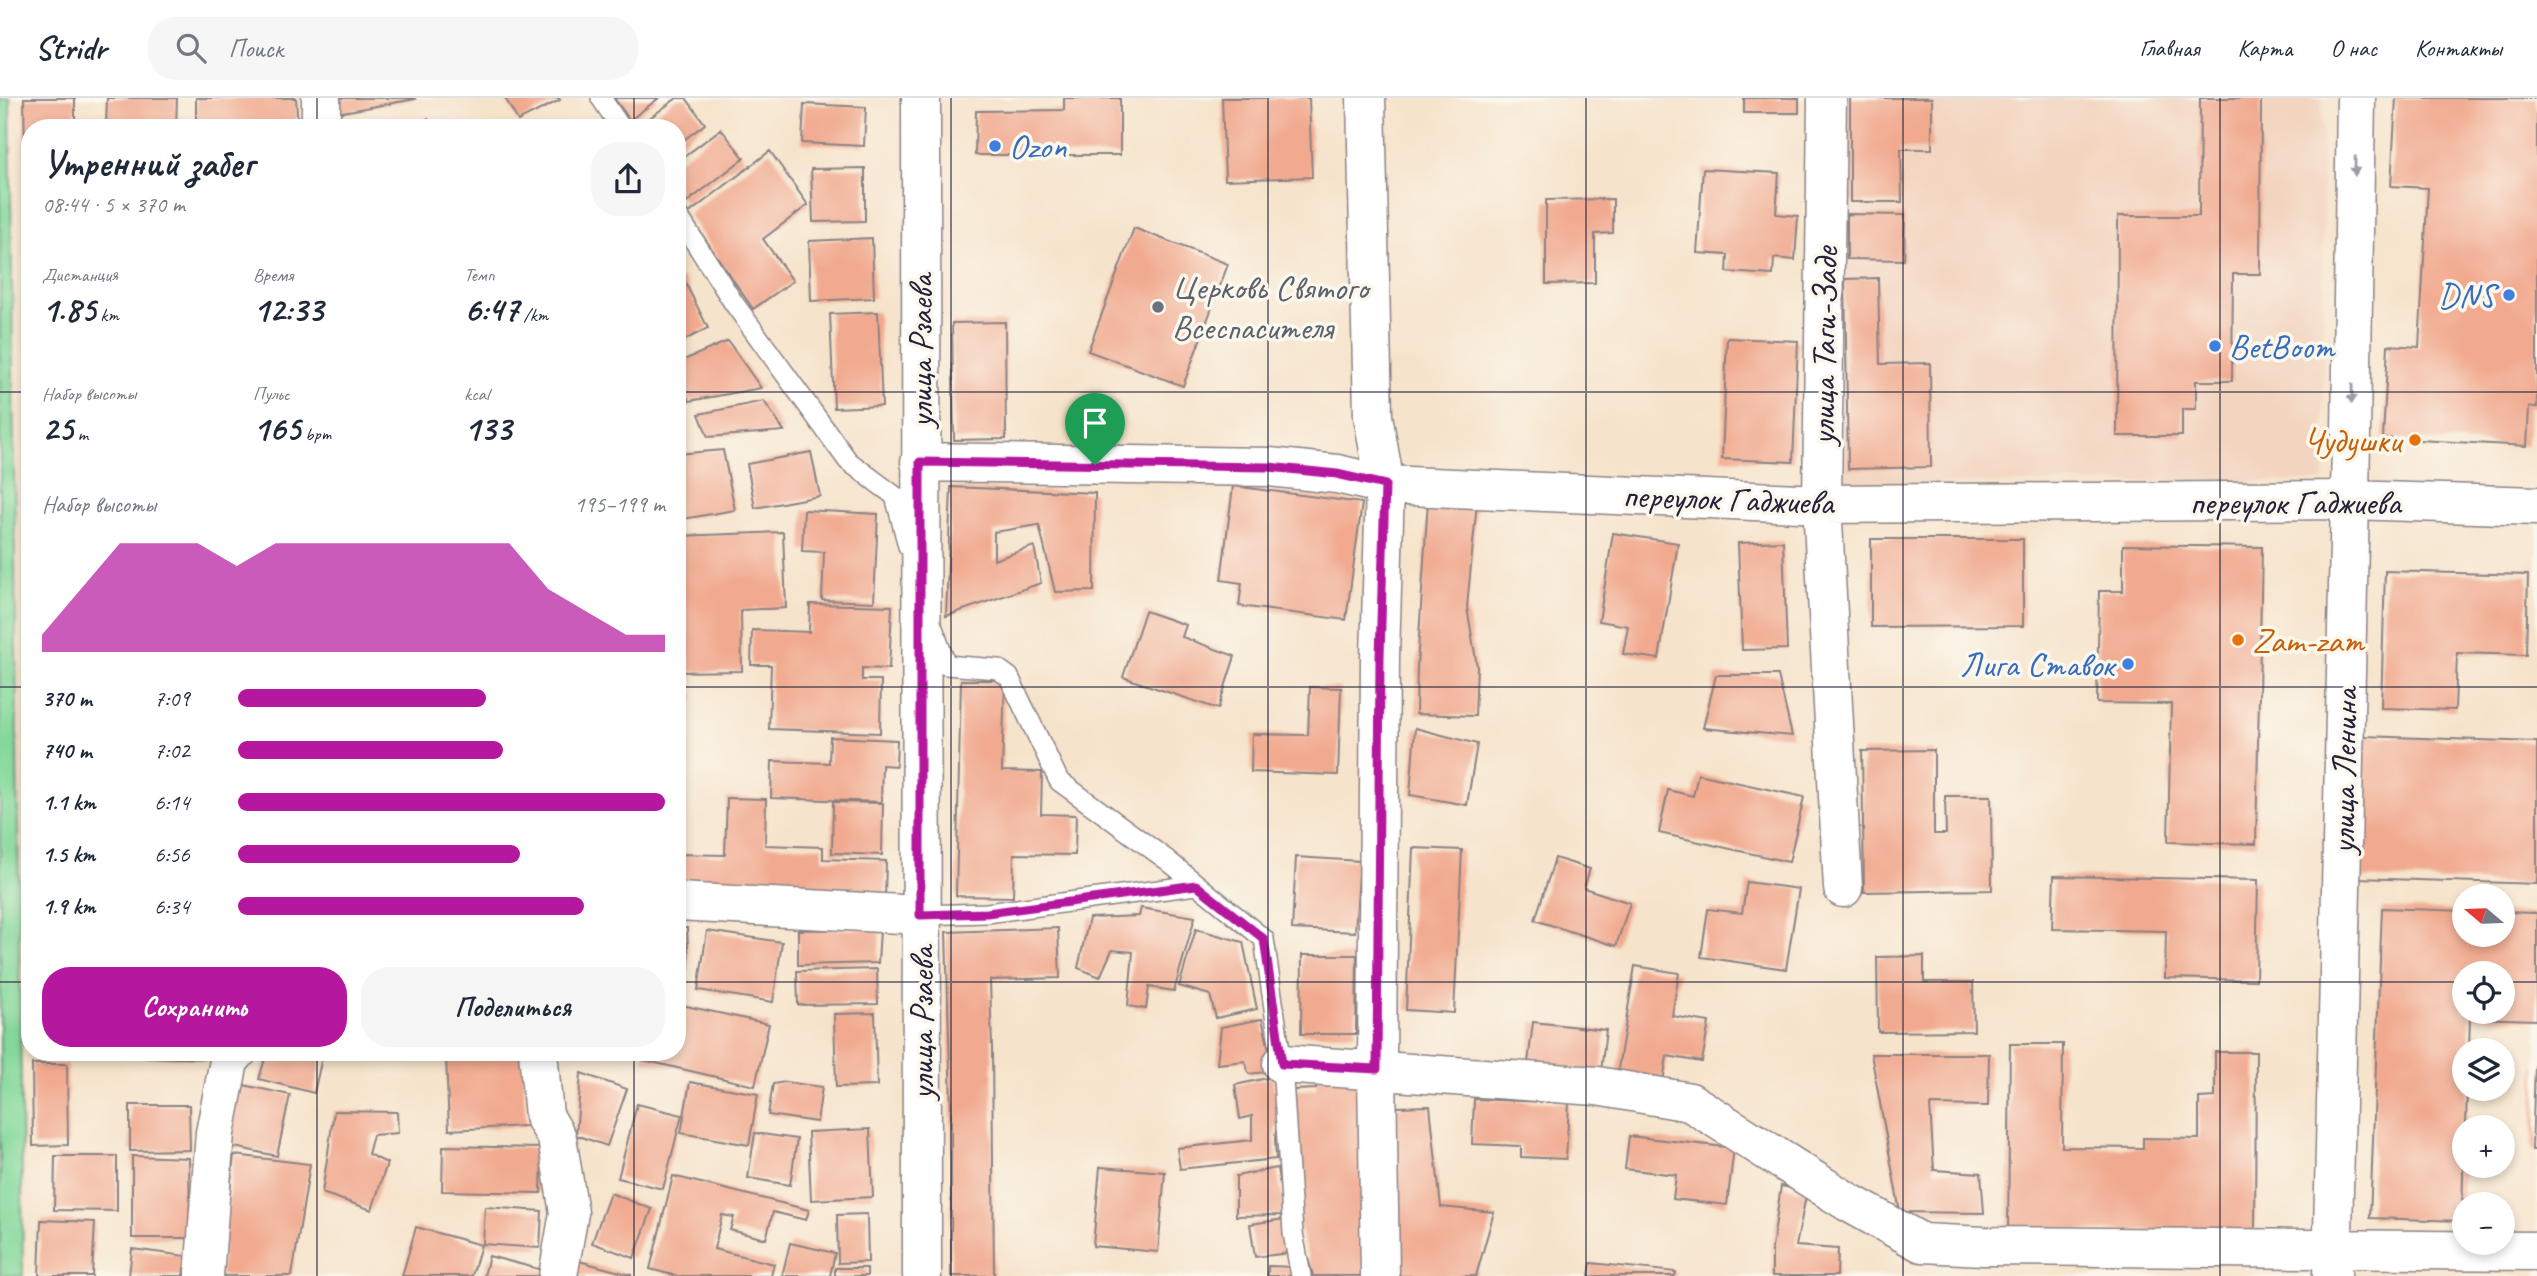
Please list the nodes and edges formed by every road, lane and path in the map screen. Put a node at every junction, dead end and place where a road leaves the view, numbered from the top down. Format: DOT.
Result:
graph roads {
  1 [pos="321,98"];
  2 [pos="601,98"];
  3 [pos="921,98"];
  4 [pos="1366,98"];
  5 [pos="1826,98"];
  6 [pos="2356,98"];
  7 [pos="321,119"];
  8 [pos="615,119"];
  9 [pos="686,228"];
  10 [pos="920,462"];
  11 [pos="1385,485"];
  12 [pos="2350,500"];
  13 [pos="1822,504"];
  14 [pos="2537,506"];
  15 [pos="920,591"];
  16 [pos="1196,885"];
  17 [pos="1843,888"];
  18 [pos="686,902"];
  19 [pos="920,915"];
  20 [pos="229,1061"];
  21 [pos="539,1061"];
  22 [pos="1282,1064"];
  23 [pos="1377,1069"];
  24 [pos="2537,1251"];
  25 [pos="2333,1262"];
  26 [pos="204,1276"];
  27 [pos="558,1276"];
  28 [pos="922,1276"];
  29 [pos="1301,1276"];
  30 [pos="1380,1276"];
  1 -- 7 [label="street"];
  2 -- 8 [label="lane"];
  3 -- 10 [label="street, улица Рзаева"];
  4 -- 11 [label="street"];
  5 -- 13 [label="street, улица Таги-Заде"];
  6 -- 12 [label="street, улица Ленина, one-way"];
  9 -- 15 [label="lane"];
  10 -- 11 [label="street, переулок Гаджиева"];
  10 -- 15 [label="street, улица Рзаева"];
  11 -- 13 [label="street, переулок Гаджиева"];
  11 -- 23 [label="street"];
  12 -- 13 [label="street, переулок Гаджиева"];
  12 -- 14 [label="street, переулок Гаджиева"];
  12 -- 25 [label="street, улица Ленина"];
  13 -- 17 [label="street, улица Таги-Заде"];
  15 -- 16 [label="lane"];
  15 -- 19 [label="street, улица Рзаева"];
  16 -- 19 [label="lane"];
  16 -- 22 [label="lane"];
  18 -- 19 [label="street"];
  19 -- 28 [label="street, улица Рзаева"];
  20 -- 26 [label="street"];
  21 -- 27 [label="street"];
  22 -- 23 [label="street"];
  22 -- 29 [label="lane"];
  23 -- 25 [label="street"];
  23 -- 30 [label="street"];
  24 -- 25 [label="street"];
}
